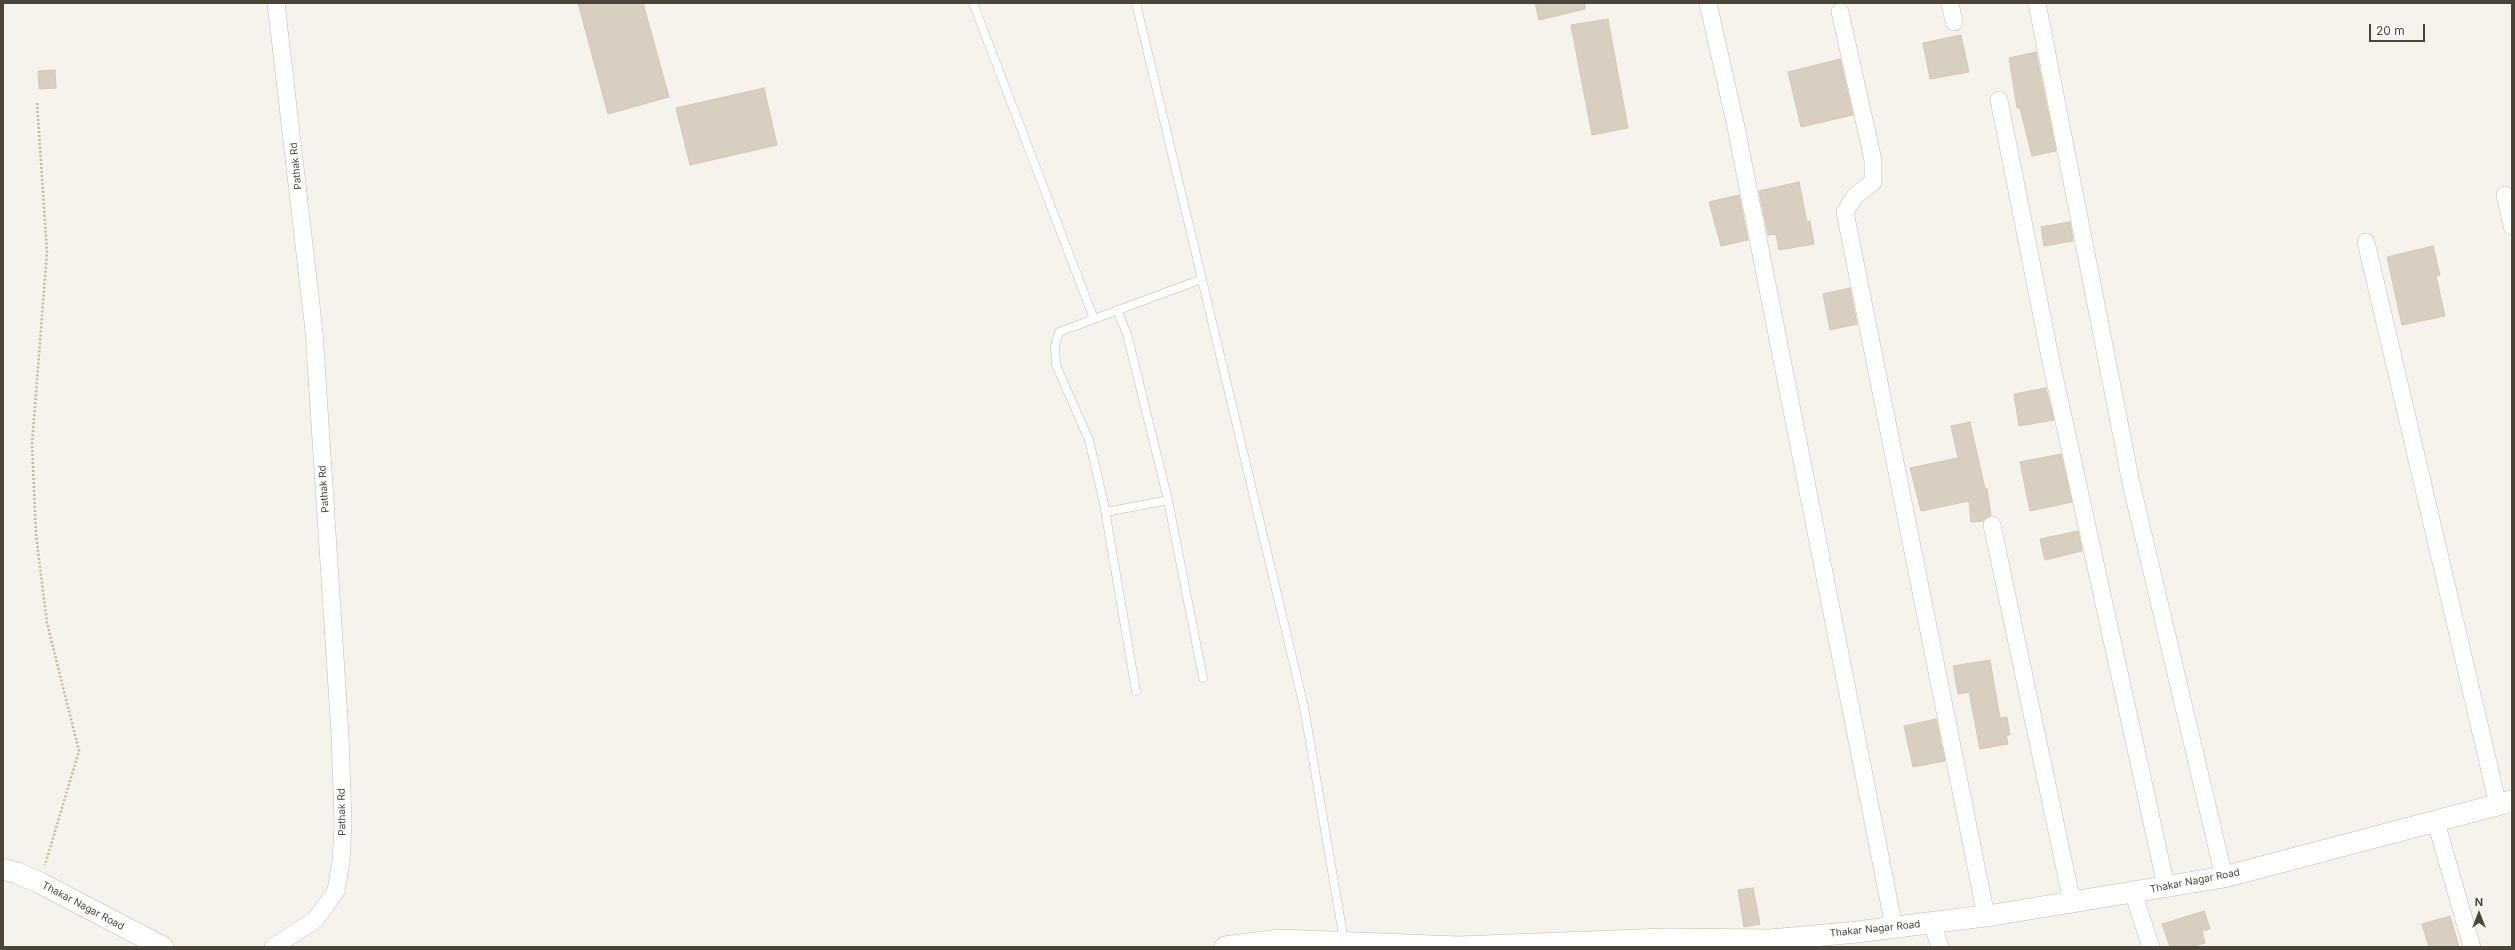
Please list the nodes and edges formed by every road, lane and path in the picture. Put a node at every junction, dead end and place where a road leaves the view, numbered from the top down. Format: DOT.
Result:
graph roads {
  1 [pos="276,3"];
  2 [pos="973,3"];
  3 [pos="1136,3"];
  4 [pos="1708,3"];
  5 [pos="1950,3"];
  6 [pos="2037,3"];
  7 [pos="1840,12"];
  8 [pos="1954,22"];
  9 [pos="1999,100"];
  10 [pos="37,103"];
  11 [pos="2506,195"];
  12 [pos="2512,226"];
  13 [pos="2366,242"];
  14 [pos="1202,279"];
  15 [pos="1117,310"];
  16 [pos="1094,319"];
  17 [pos="1168,500"];
  18 [pos="1106,512"];
  19 [pos="1992,525"];
  20 [pos="1202,678"];
  21 [pos="1136,691"];
  22 [pos="2505,803"];
  23 [pos="2436,822"];
  24 [pos="3,869"];
  25 [pos="2224,877"];
  26 [pos="40,883"];
  27 [pos="2166,886"];
  28 [pos="2133,892"];
  29 [pos="2072,902"];
  30 [pos="1986,916"];
  31 [pos="1932,923"];
  32 [pos="1894,927"];
  33 [pos="1817,941"];
  34 [pos="1344,942"];
  35 [pos="1786,943"];
  36 [pos="163,947"];
  37 [pos="274,947"];
  38 [pos="1225,947"];
  39 [pos="1940,947"];
  40 [pos="2151,947"];
  41 [pos="2472,947"];
  1 -- 37 [label="street, Pathak Rd"];
  2 -- 16 [label="lane"];
  3 -- 14 [label="lane"];
  4 -- 32 [label="street"];
  5 -- 8 [label="street"];
  6 -- 25 [label="street"];
  7 -- 30 [label="street"];
  9 -- 27 [label="street"];
  10 -- 26 [label="path"];
  11 -- 12 [label="street"];
  13 -- 22 [label="street"];
  14 -- 15 [label="lane"];
  14 -- 34 [label="lane"];
  15 -- 16 [label="lane"];
  15 -- 17 [label="lane"];
  16 -- 18 [label="lane"];
  17 -- 18 [label="lane"];
  17 -- 20 [label="lane"];
  18 -- 21 [label="lane"];
  19 -- 29 [label="street"];
  22 -- 23 [label="street, Thakar Nagar Road"];
  23 -- 25 [label="street, Thakar Nagar Road"];
  23 -- 41 [label="street"];
  24 -- 26 [label="street, Thakar Nagar Road"];
  25 -- 27 [label="street, Thakar Nagar Road"];
  26 -- 36 [label="street, Thakar Nagar Road"];
  27 -- 28 [label="street, Thakar Nagar Road"];
  28 -- 29 [label="street, Thakar Nagar Road"];
  28 -- 40 [label="street"];
  29 -- 30 [label="street, Thakar Nagar Road"];
  30 -- 31 [label="street, Thakar Nagar Road"];
  31 -- 32 [label="street, Thakar Nagar Road"];
  31 -- 39 [label="street"];
  32 -- 33 [label="street, Thakar Nagar Road"];
  33 -- 35 [label="street, Thakar Nagar Road"];
  34 -- 35 [label="street, Thakar Nagar Road"];
  34 -- 38 [label="street, Thakar Nagar Road"];
}
